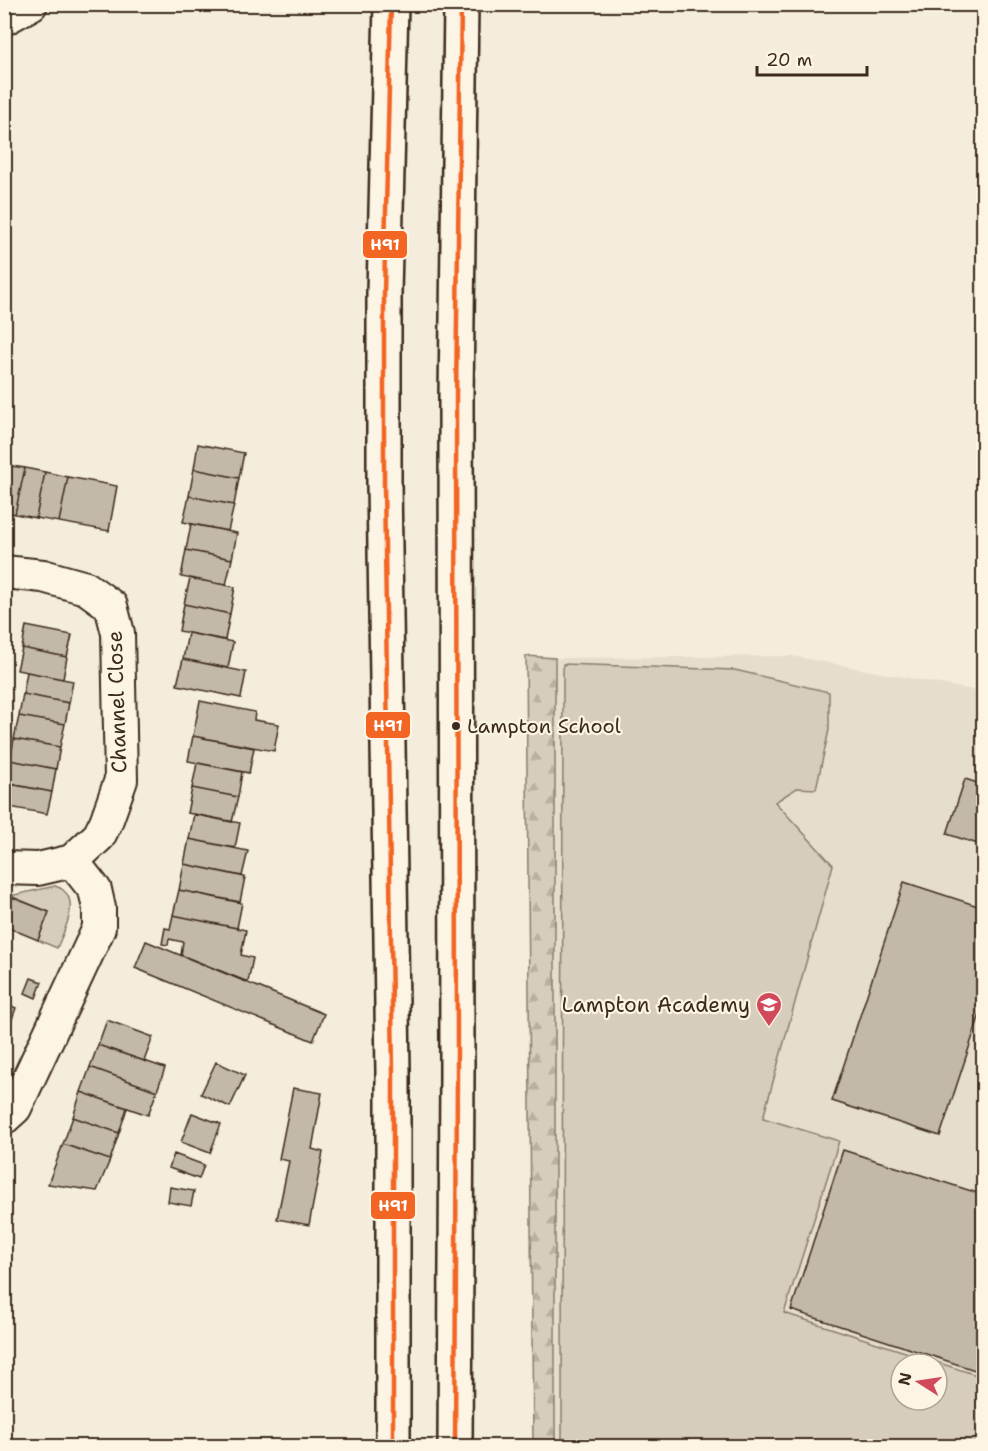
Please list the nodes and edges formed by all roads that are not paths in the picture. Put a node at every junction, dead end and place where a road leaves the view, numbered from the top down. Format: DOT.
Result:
graph roads {
  1 [pos="31,4"];
  2 [pos="391,4"];
  3 [pos="461,4"];
  4 [pos="4,19"];
  5 [pos="4,572"];
  6 [pos="72,861"];
  7 [pos="4,868"];
  8 [pos="4,1119"];
  9 [pos="393,1446"];
  10 [pos="454,1446"];
  1 -- 4 [label="street"];
  2 -- 9 [label="highway"];
  3 -- 10 [label="highway"];
  5 -- 6 [label="street, Channel Close"];
  6 -- 7 [label="street, Channel Close"];
  6 -- 8 [label="street"];
}
